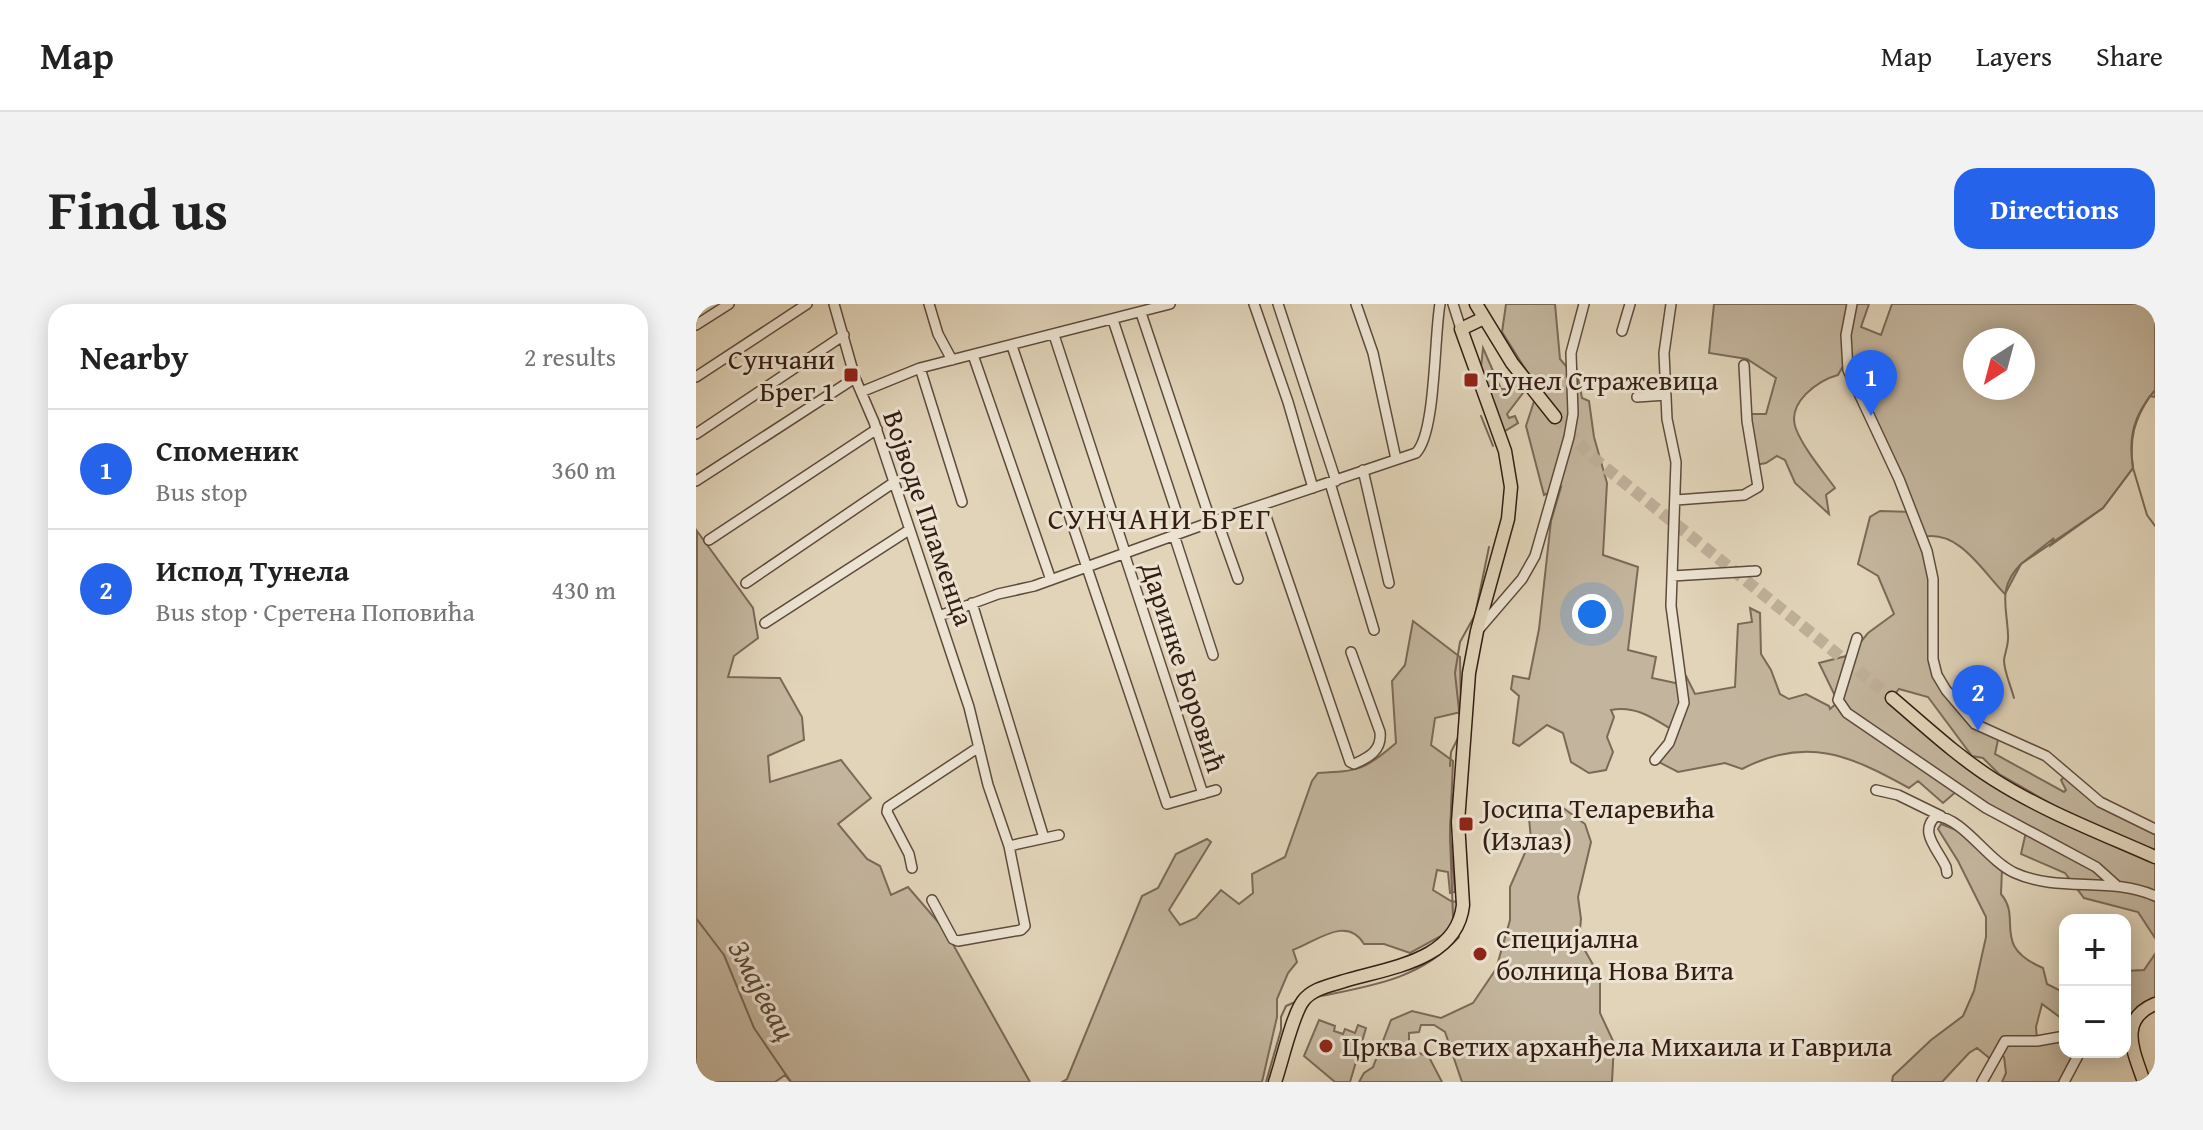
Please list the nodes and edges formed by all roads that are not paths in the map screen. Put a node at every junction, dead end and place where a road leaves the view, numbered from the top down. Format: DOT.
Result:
graph roads {
  1 [pos="729,304"];
  2 [pos="807,304"];
  3 [pos="834,304"];
  4 [pos="929,304"];
  5 [pos="1170,304"];
  6 [pos="1254,304"];
  7 [pos="1278,304"];
  8 [pos="1356,304"];
  9 [pos="1440,304"];
  10 [pos="1453,304"];
  11 [pos="1476,304"];
  12 [pos="1584,304"];
  13 [pos="1630,304"];
  14 [pos="1671,304"];
  15 [pos="1852,304"];
  16 [pos="1141,313"];
  17 [pos="1484,318"];
  18 [pos="1113,320"];
  19 [pos="696,325"];
  20 [pos="1461,329"];
  21 [pos="1622,331"];
  22 [pos="844,335"];
  23 [pos="1054,335"];
  24 [pos="1012,346"];
  25 [pos="973,355"];
  26 [pos="952,360"];
  27 [pos="1744,365"];
  28 [pos="920,368"];
  29 [pos="696,377"];
  30 [pos="855,378"];
  31 [pos="861,392"];
  32 [pos="1666,395"];
  33 [pos="1637,397"];
  34 [pos="1555,417"];
  35 [pos="877,429"];
  36 [pos="696,434"];
  37 [pos="1396,459"];
  38 [pos="1363,470"];
  39 [pos="696,481"];
  40 [pos="1333,482"];
  41 [pos="893,483"];
  42 [pos="1313,488"];
  43 [pos="1676,500"];
  44 [pos="962,502"];
  45 [pos="1262,505"];
  46 [pos="1214,521"];
  47 [pos="909,530"];
  48 [pos="1178,534"];
  49 [pos="709,540"];
  50 [pos="1124,553"];
  51 [pos="1086,566"];
  52 [pos="1756,571"];
  53 [pos="1672,576"];
  54 [pos="1238,579"];
  55 [pos="1051,580"];
  56 [pos="746,583"];
  57 [pos="1389,583"];
  58 [pos="1516,586"];
  59 [pos="1488,592"];
  60 [pos="1505,599"];
  61 [pos="972,603"];
  62 [pos="939,616"];
  63 [pos="765,623"];
  64 [pos="1374,630"];
  65 [pos="1477,631"];
  66 [pos="1857,638"];
  67 [pos="1351,652"];
  68 [pos="1213,655"];
  69 [pos="1892,698"];
  70 [pos="979,747"];
  71 [pos="1655,760"];
  72 [pos="1216,790"];
  73 [pos="1876,790"];
  74 [pos="1203,794"];
  75 [pos="1941,816"];
  76 [pos="2155,829"];
  77 [pos="1059,835"];
  78 [pos="1044,838"];
  79 [pos="1009,846"];
  80 [pos="2155,857"];
  81 [pos="912,868"];
  82 [pos="1947,873"];
  83 [pos="2116,885"];
  84 [pos="2155,896"];
  85 [pos="932,900"];
  86 [pos="2155,1004"];
  87 [pos="2131,1020"];
  88 [pos="2059,1037"];
  89 [pos="2131,1038"];
  90 [pos="2077,1058"];
  91 [pos="1275,1082"];
  92 [pos="1982,1082"];
  93 [pos="2064,1082"];
  94 [pos="2144,1082"];
  1 -- 19 [label="street"];
  2 -- 29 [label="street"];
  3 -- 22 [label="street, Војводе Пламенца"];
  4 -- 26 [label="street"];
  5 -- 16 [label="street"];
  6 -- 42 [label="street"];
  7 -- 40 [label="street"];
  8 -- 37 [label="street"];
  9 -- 37 [label="street"];
  10 -- 20 [label="street"];
  11 -- 17 [label="main road"];
  12 -- 58 [label="street"];
  13 -- 21 [label="street"];
  14 -- 32 [label="street"];
  15 -- 76 [label="street"];
  16 -- 18 [label="street"];
  16 -- 46 [label="street"];
  17 -- 20 [label="main road"];
  17 -- 34 [label="main road"];
  18 -- 23 [label="street"];
  18 -- 48 [label="street"];
  20 -- 59 [label="main road"];
  22 -- 30 [label="street, Војводе Пламенца"];
  22 -- 36 [label="street"];
  23 -- 24 [label="street"];
  23 -- 50 [label="street, Даринке Боровић"];
  24 -- 25 [label="street"];
  24 -- 51 [label="street"];
  25 -- 26 [label="street"];
  25 -- 55 [label="street"];
  26 -- 28 [label="street"];
  27 -- 43 [label="street"];
  28 -- 31 [label="street"];
  28 -- 44 [label="street"];
  30 -- 31 [label="street, Војводе Пламенца"];
  30 -- 39 [label="street"];
  31 -- 35 [label="street, Војводе Пламенца"];
  32 -- 33 [label="street"];
  32 -- 43 [label="street"];
  35 -- 41 [label="street, Војводе Пламенца"];
  35 -- 49 [label="street"];
  37 -- 38 [label="street"];
  38 -- 40 [label="street"];
  38 -- 57 [label="street"];
  40 -- 42 [label="street"];
  40 -- 64 [label="street"];
  41 -- 47 [label="street, Војводе Пламенца"];
  41 -- 56 [label="street"];
  42 -- 45 [label="street"];
  43 -- 53 [label="street"];
  45 -- 46 [label="street"];
  45 -- 67 [label="street"];
  46 -- 48 [label="street"];
  46 -- 54 [label="street"];
  47 -- 62 [label="street, Војводе Пламенца"];
  47 -- 63 [label="street"];
  48 -- 50 [label="street"];
  48 -- 68 [label="street"];
  50 -- 51 [label="street"];
  50 -- 74 [label="street, Даринке Боровић"];
  51 -- 55 [label="street"];
  51 -- 74 [label="street"];
  52 -- 53 [label="street"];
  53 -- 71 [label="street"];
  55 -- 61 [label="street"];
  58 -- 59 [label="street"];
  58 -- 60 [label="street"];
  59 -- 60 [label="street"];
  59 -- 65 [label="main road"];
  60 -- 65 [label="street"];
  61 -- 62 [label="street"];
  61 -- 78 [label="street"];
  62 -- 70 [label="street, Војводе Пламенца"];
  65 -- 91 [label="main road"];
  66 -- 83 [label="street"];
  69 -- 80 [label="main road"];
  70 -- 79 [label="street, Војводе Пламенца"];
  70 -- 81 [label="street"];
  72 -- 74 [label="street"];
  73 -- 75 [label="street"];
  75 -- 82 [label="street"];
  75 -- 83 [label="street"];
  77 -- 78 [label="street"];
  78 -- 79 [label="street"];
  79 -- 85 [label="street, Војводе Пламенца"];
  83 -- 84 [label="street"];
  86 -- 87 [label="main road"];
  88 -- 92 [label="street"];
  89 -- 94 [label="main road"];
  90 -- 93 [label="street"];
}
